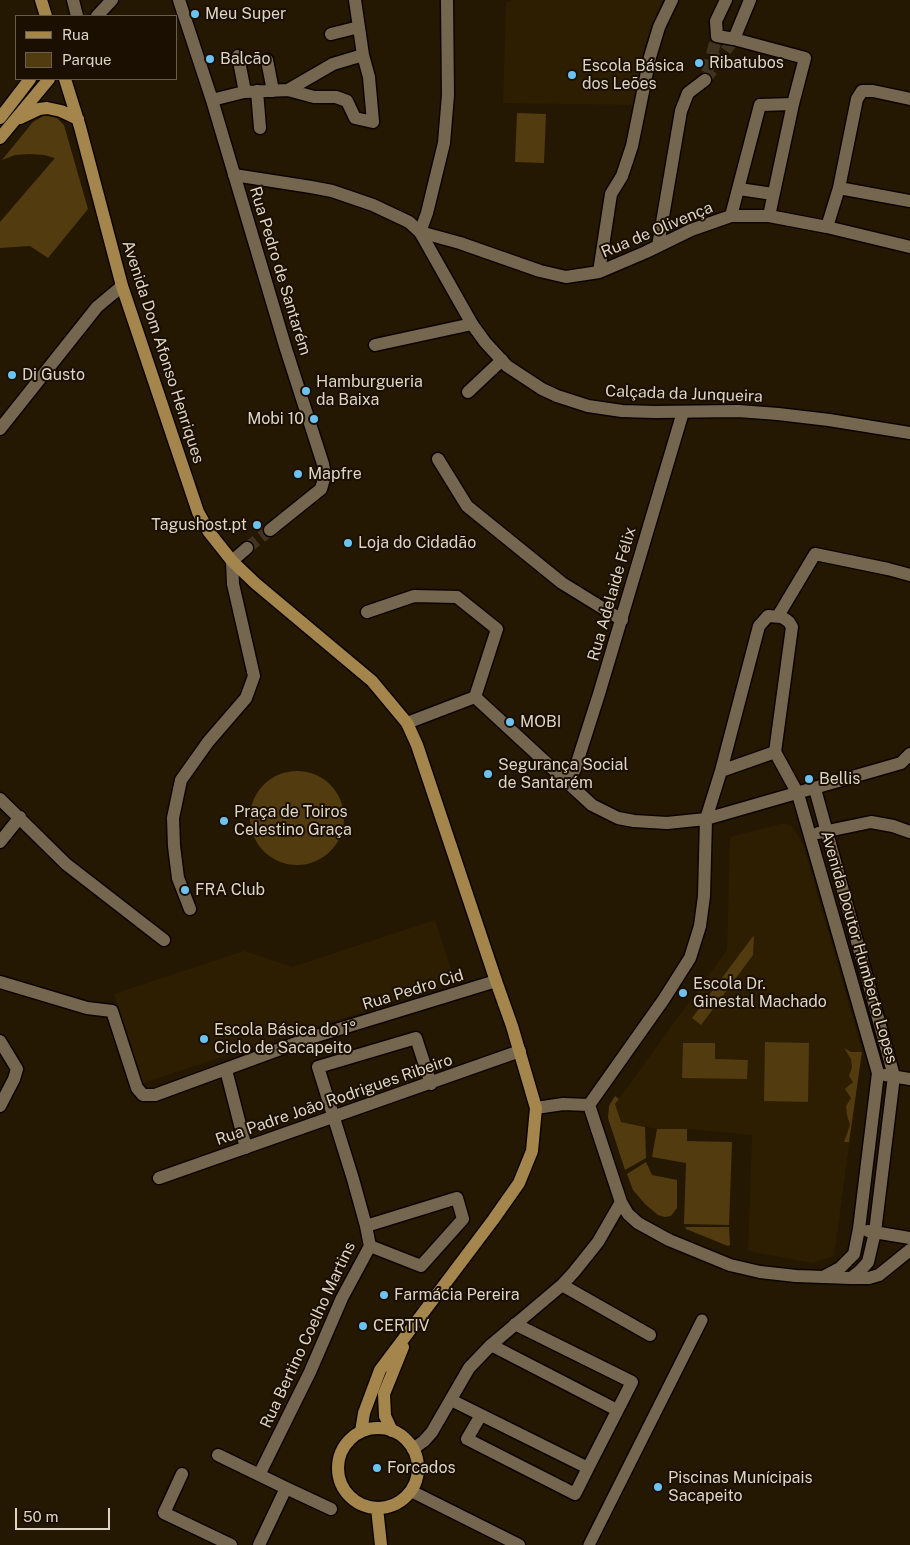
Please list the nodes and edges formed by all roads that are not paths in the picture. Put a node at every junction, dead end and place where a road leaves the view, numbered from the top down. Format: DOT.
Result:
graph roads {
  1 [pos="41,0"];
  2 [pos="73,0"];
  3 [pos="112,0"];
  4 [pos="179,0"];
  5 [pos="355,0"];
  6 [pos="447,0"];
  7 [pos="672,0"];
  8 [pos="726,0"];
  9 [pos="750,0"];
  10 [pos="46,15"];
  11 [pos="77,15"];
  12 [pos="98,15"];
  13 [pos="359,27"];
  14 [pos="331,34"];
  15 [pos="734,39"];
  16 [pos="363,55"];
  17 [pos="238,56"];
  18 [pos="267,60"];
  19 [pos="29,80"];
  20 [pos="48,80"];
  21 [pos="65,80"];
  22 [pos="705,80"];
  23 [pos="288,90"];
  24 [pos="273,91"];
  25 [pos="251,92"];
  26 [pos="910,99"];
  27 [pos="212,100"];
  28 [pos="793,104"];
  29 [pos="0,118"];
  30 [pos="78,119"];
  31 [pos="15,120"];
  32 [pos="260,128"];
  33 [pos="0,138"];
  34 [pos="234,175"];
  35 [pos="839,188"];
  36 [pos="739,189"];
  37 [pos="773,194"];
  38 [pos="910,201"];
  39 [pos="732,216"];
  40 [pos="769,216"];
  41 [pos="827,227"];
  42 [pos="420,232"];
  43 [pos="658,246"];
  44 [pos="910,247"];
  45 [pos="599,272"];
  46 [pos="122,286"];
  47 [pos="472,324"];
  48 [pos="375,345"];
  49 [pos="502,360"];
  50 [pos="468,392"];
  51 [pos="682,412"];
  52 [pos="0,429"];
  53 [pos="910,433"];
  54 [pos="438,459"];
  55 [pos="270,530"];
  56 [pos="247,548"];
  57 [pos="232,561"];
  58 [pos="910,575"];
  59 [pos="367,612"];
  60 [pos="778,616"];
  61 [pos="622,620"];
  62 [pos="474,697"];
  63 [pos="407,723"];
  64 [pos="775,752"];
  65 [pos="910,754"];
  66 [pos="721,771"];
  67 [pos="567,782"];
  68 [pos="815,789"];
  69 [pos="798,794"];
  70 [pos="0,799"];
  71 [pos="20,817"];
  72 [pos="706,819"];
  73 [pos="826,831"];
  74 [pos="910,832"];
  75 [pos="810,835"];
  76 [pos="0,842"];
  77 [pos="190,909"];
  78 [pos="164,940"];
  79 [pos="496,981"];
  80 [pos="0,982"];
  81 [pos="0,1041"];
  82 [pos="520,1051"];
  83 [pos="226,1070"];
  84 [pos="878,1073"];
  85 [pos="894,1076"];
  86 [pos="910,1079"];
  87 [pos="431,1084"];
  88 [pos="589,1105"];
  89 [pos="0,1106"];
  90 [pos="536,1108"];
  91 [pos="333,1118"];
  92 [pos="246,1148"];
  93 [pos="159,1178"];
  94 [pos="621,1202"];
  95 [pos="366,1226"];
  96 [pos="859,1229"];
  97 [pos="875,1232"];
  98 [pos="910,1238"];
  99 [pos="370,1246"];
  100 [pos="910,1250"];
  101 [pos="825,1276"];
  102 [pos="851,1278"];
  103 [pos="562,1285"];
  104 [pos="702,1320"];
  105 [pos="516,1324"];
  106 [pos="650,1335"];
  107 [pos="406,1337"];
  108 [pos="491,1345"];
  109 [pos="451,1400"];
  110 [pos="617,1410"];
  111 [pos="481,1415"];
  112 [pos="392,1431"];
  113 [pos="361,1432"];
  114 [pos="413,1449"];
  115 [pos="218,1455"];
  116 [pos="588,1468"];
  117 [pos="182,1474"];
  118 [pos="259,1475"];
  119 [pos="286,1488"];
  120 [pos="411,1491"];
  121 [pos="377,1508"];
  122 [pos="331,1509"];
  123 [pos="230,1545"];
  124 [pos="259,1545"];
  125 [pos="380,1545"];
  126 [pos="519,1545"];
  127 [pos="589,1545"];
  1 -- 10 [label="main road"];
  2 -- 11 [label="street"];
  3 -- 12 [label="street"];
  4 -- 27 [label="street, Rua Pedro de Santarém"];
  5 -- 13 [label="street"];
  6 -- 42 [label="street"];
  7 -- 45 [label="street"];
  8 -- 15 [label="street"];
  9 -- 15 [label="street"];
  13 -- 14 [label="street"];
  13 -- 16 [label="street"];
  15 -- 28 [label="street"];
  16 -- 23 [label="street"];
  16 -- 23 [label="street"];
  17 -- 25 [label="street"];
  18 -- 24 [label="street"];
  19 -- 29 [label="main road"];
  20 -- 31 [label="main road"];
  21 -- 30 [label="main road, Avenida Dom Afonso Henriques"];
  22 -- 43 [label="street"];
  23 -- 24 [label="street"];
  24 -- 25 [label="street"];
  25 -- 27 [label="street"];
  25 -- 32 [label="street"];
  26 -- 35 [label="street"];
  27 -- 34 [label="street, Rua Pedro de Santarém"];
  28 -- 36 [label="street"];
  28 -- 37 [label="street"];
  30 -- 31 [label="main road"];
  30 -- 46 [label="main road, Avenida Dom Afonso Henriques"];
  31 -- 33 [label="main road"];
  34 -- 42 [label="street"];
  34 -- 55 [label="street, Rua Pedro de Santarém"];
  35 -- 38 [label="street"];
  35 -- 41 [label="street"];
  36 -- 37 [label="street"];
  36 -- 39 [label="street"];
  37 -- 40 [label="street"];
  39 -- 40 [label="street, Rua de Olivença"];
  39 -- 43 [label="street, Rua de Olivença"];
  40 -- 41 [label="street, Rua de Olivença"];
  41 -- 44 [label="street, Rua de Olivença"];
  42 -- 45 [label="street, Rua de Olivença"];
  42 -- 47 [label="street, Calçada da Junqueira"];
  43 -- 45 [label="street, Rua de Olivença"];
  46 -- 52 [label="street"];
  46 -- 57 [label="main road, Avenida Dom Afonso Henriques"];
  47 -- 48 [label="street"];
  47 -- 49 [label="street, Calçada da Junqueira"];
  49 -- 50 [label="street"];
  49 -- 51 [label="street, Calçada da Junqueira"];
  51 -- 53 [label="street, Calçada da Junqueira"];
  51 -- 61 [label="street, Rua Adelaide Félix"];
  54 -- 61 [label="street"];
  56 -- 57 [label="street"];
  57 -- 63 [label="main road, Avenida Dom Afonso Henriques"];
  57 -- 77 [label="street"];
  58 -- 60 [label="street"];
  59 -- 62 [label="street"];
  60 -- 64 [label="street"];
  60 -- 66 [label="street"];
  61 -- 67 [label="street, Rua Adelaide Félix"];
  62 -- 63 [label="street"];
  62 -- 67 [label="street"];
  63 -- 79 [label="main road, Avenida Dom Afonso Henriques"];
  64 -- 66 [label="street"];
  64 -- 69 [label="street, Avenida Doutor Humberto Lopes"];
  65 -- 68 [label="street"];
  66 -- 72 [label="street"];
  67 -- 72 [label="street"];
  68 -- 69 [label="street"];
  68 -- 73 [label="street"];
  69 -- 72 [label="street"];
  69 -- 75 [label="street, Avenida Doutor Humberto Lopes"];
  70 -- 71 [label="street"];
  71 -- 76 [label="street"];
  71 -- 78 [label="street"];
  72 -- 88 [label="street"];
  73 -- 74 [label="street"];
  73 -- 75 [label="street"];
  73 -- 85 [label="street"];
  75 -- 84 [label="street, Avenida Doutor Humberto Lopes"];
  79 -- 82 [label="main road, Avenida Dom Afonso Henriques"];
  79 -- 83 [label="street, Rua Pedro Cid"];
  80 -- 83 [label="street, Rua Pedro Cid"];
  81 -- 89 [label="street"];
  82 -- 87 [label="street, Rua Padre João Rodrigues Ribeiro"];
  82 -- 90 [label="main road, Avenida Dom Afonso Henriques"];
  83 -- 92 [label="street"];
  84 -- 85 [label="street"];
  84 -- 96 [label="street, Avenida Doutor Humberto Lopes"];
  85 -- 86 [label="street"];
  85 -- 97 [label="street"];
  87 -- 91 [label="street, Rua Padre João Rodrigues Ribeiro"];
  87 -- 91 [label="street, Rua Bertino Coelho Martins"];
  88 -- 90 [label="street"];
  88 -- 94 [label="street"];
  90 -- 107 [label="main road"];
  91 -- 92 [label="street, Rua Padre João Rodrigues Ribeiro"];
  91 -- 95 [label="street, Rua Bertino Coelho Martins"];
  92 -- 93 [label="street, Rua Padre João Rodrigues Ribeiro"];
  94 -- 101 [label="street"];
  94 -- 103 [label="street"];
  95 -- 99 [label="street, Rua Bertino Coelho Martins"];
  95 -- 99 [label="street"];
  96 -- 97 [label="street"];
  96 -- 101 [label="street, Avenida Doutor Humberto Lopes"];
  97 -- 98 [label="street"];
  97 -- 102 [label="street"];
  99 -- 118 [label="street, Rua Bertino Coelho Martins"];
  100 -- 102 [label="street"];
  101 -- 102 [label="street"];
  103 -- 105 [label="street"];
  103 -- 106 [label="street"];
  104 -- 127 [label="street"];
  105 -- 108 [label="street"];
  105 -- 110 [label="street"];
  107 -- 112 [label="main road"];
  107 -- 113 [label="main road"];
  108 -- 109 [label="street"];
  108 -- 110 [label="street"];
  109 -- 111 [label="street"];
  109 -- 114 [label="street"];
  110 -- 116 [label="street"];
  111 -- 116 [label="street"];
  111 -- 116 [label="street"];
  112 -- 113 [label="main road"];
  112 -- 114 [label="main road"];
  113 -- 121 [label="main road"];
  114 -- 120 [label="main road"];
  115 -- 118 [label="street"];
  117 -- 123 [label="street"];
  118 -- 119 [label="street"];
  119 -- 122 [label="street"];
  119 -- 124 [label="street"];
  120 -- 121 [label="main road"];
  120 -- 126 [label="street"];
  121 -- 125 [label="main road"];
}
